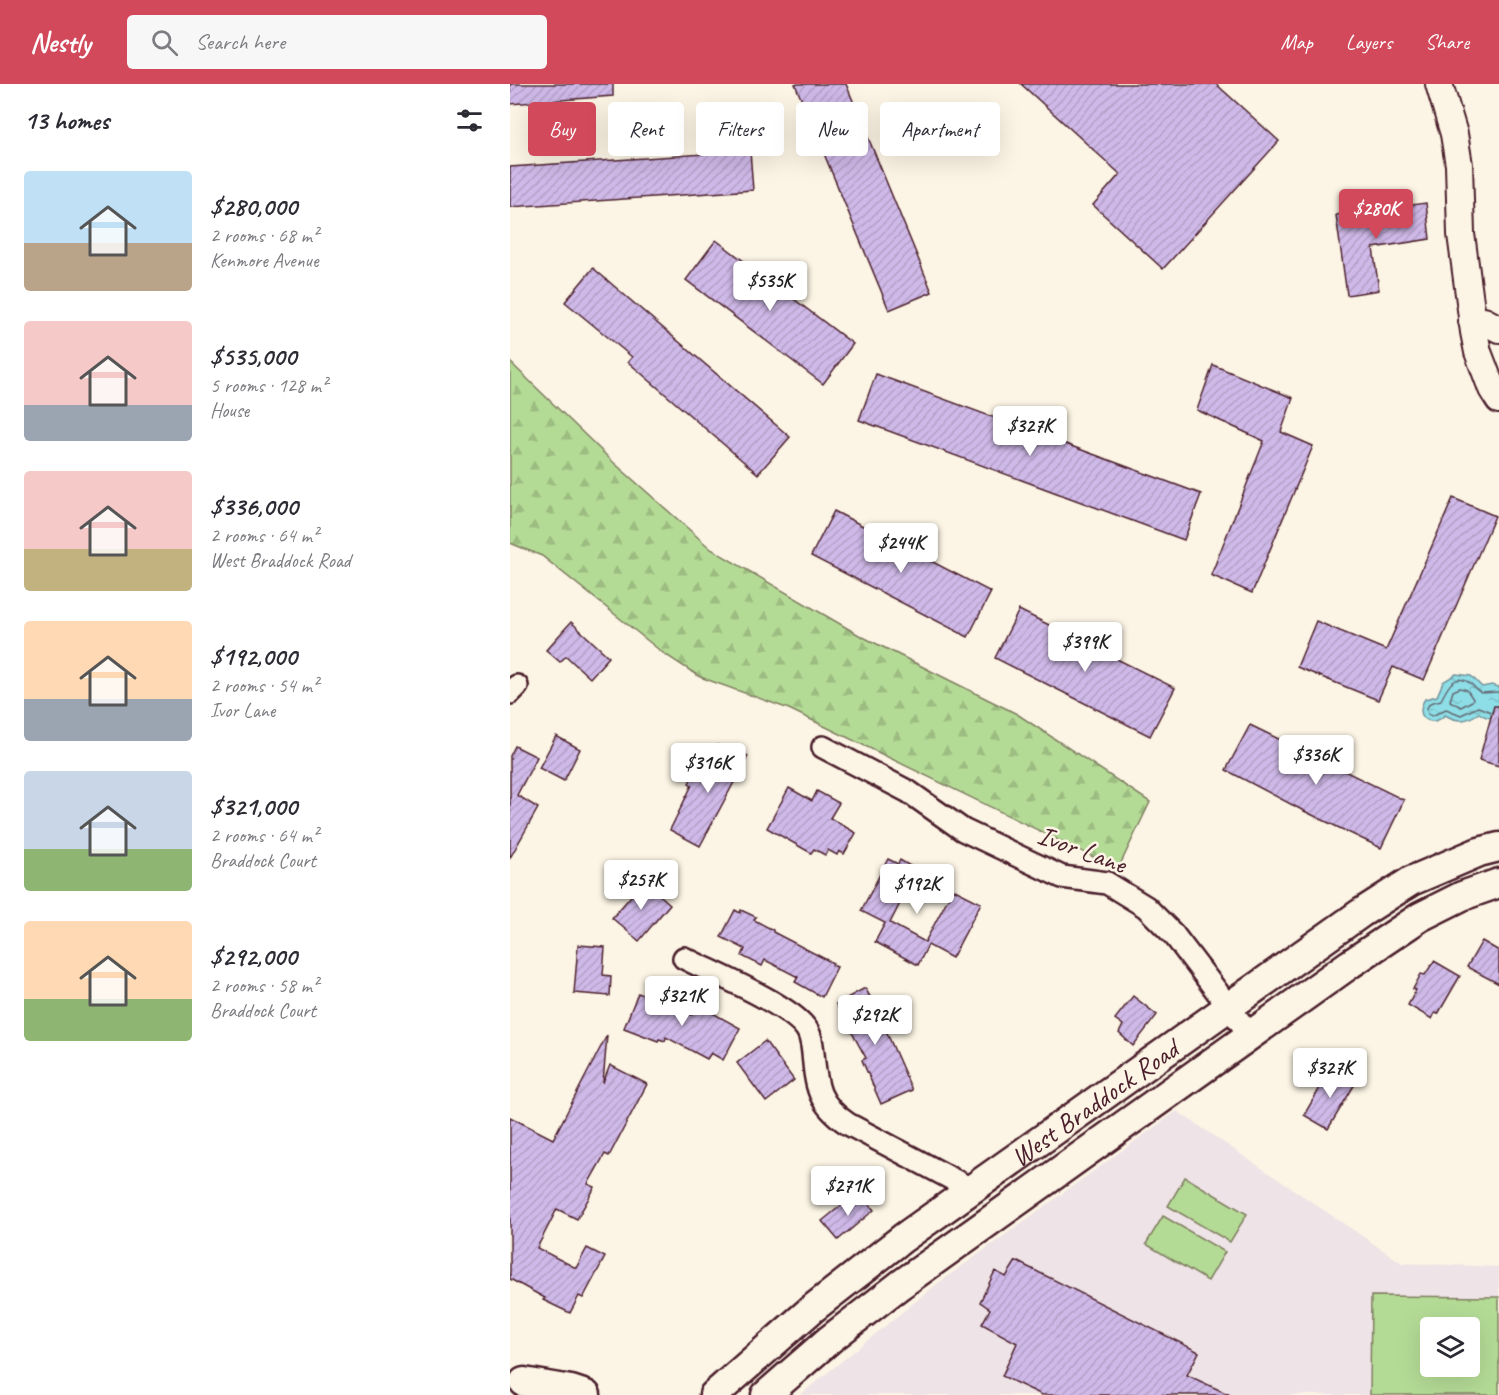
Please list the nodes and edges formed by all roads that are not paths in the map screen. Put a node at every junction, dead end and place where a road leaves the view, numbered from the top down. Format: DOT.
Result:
graph roads {
  1 [pos="1439,84"];
  2 [pos="1472,321"];
  3 [pos="1499,328"];
  4 [pos="1499,400"];
  5 [pos="823,747"];
  6 [pos="1499,847"];
  7 [pos="1499,883"];
  8 [pos="684,958"];
  9 [pos="1230,1007"];
  10 [pos="1250,1035"];
  11 [pos="973,1190"];
  12 [pos="516,1385"];
  13 [pos="550,1395"];
  14 [pos="586,1395"];
  15 [pos="714,1395"];
  16 [pos="766,1395"];
  1 -- 2 [label="street"];
  2 -- 3 [label="street"];
  2 -- 4 [label="street"];
  5 -- 9 [label="street, Ivor Lane"];
  6 -- 9 [label="main road, West Braddock Road"];
  7 -- 10 [label="main road, West Braddock Road"];
  8 -- 11 [label="street"];
  9 -- 10 [label="street, Ivor Lane"];
  9 -- 11 [label="main road, West Braddock Road"];
  10 -- 16 [label="main road, West Braddock Road"];
  11 -- 15 [label="main road, West Braddock Road"];
  12 -- 13 [label="street"];
  12 -- 14 [label="main road"];
}
